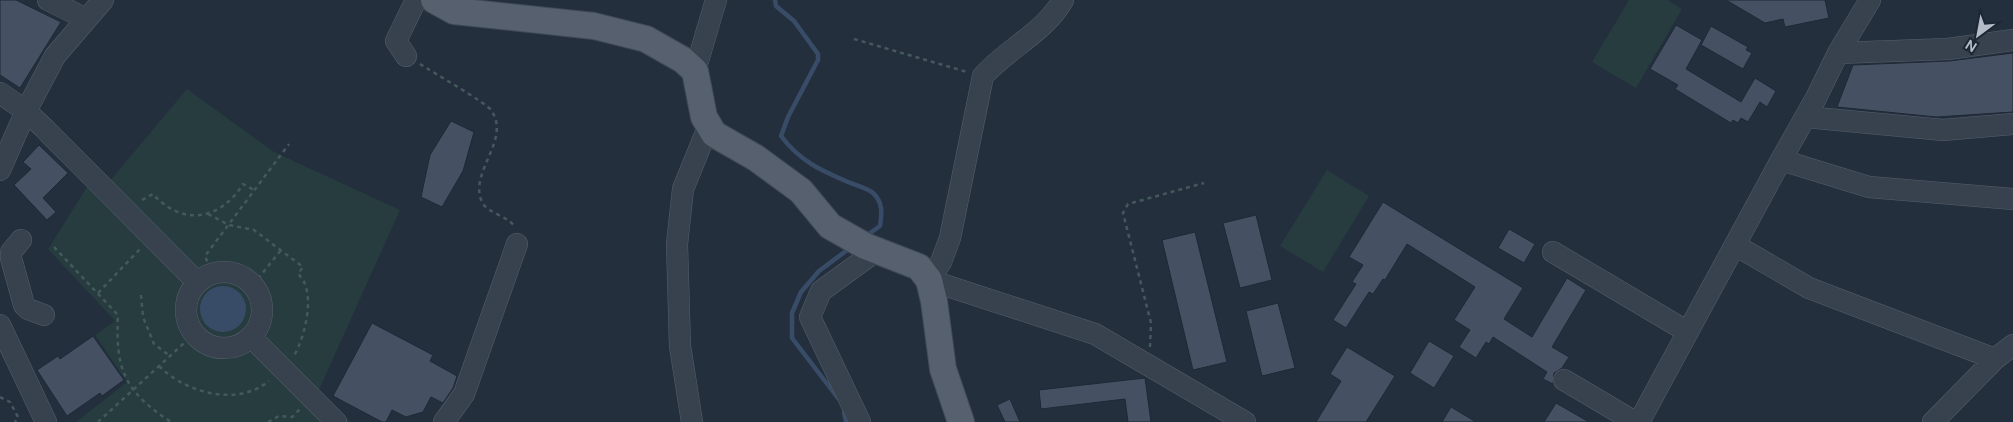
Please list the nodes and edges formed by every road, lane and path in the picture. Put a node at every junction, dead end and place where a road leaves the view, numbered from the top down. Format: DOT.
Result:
graph roads {
  1 [pos="48,0"];
  2 [pos="103,0"];
  3 [pos="416,0"];
  4 [pos="434,0"];
  5 [pos="716,0"];
  6 [pos="1062,0"];
  7 [pos="1870,0"];
  8 [pos="86,19"];
  9 [pos="854,39"];
  10 [pos="2013,40"];
  11 [pos="1838,53"];
  12 [pos="406,56"];
  13 [pos="695,71"];
  14 [pos="983,76"];
  15 [pos="0,93"];
  16 [pos="26,111"];
  17 [pos="1806,117"];
  18 [pos="2013,124"];
  19 [pos="709,125"];
  20 [pos="289,144"];
  21 [pos="1781,160"];
  22 [pos="0,170"];
  23 [pos="1204,183"];
  24 [pos="254,190"];
  25 [pos="2013,200"];
  26 [pos="127,212"];
  27 [pos="208,214"];
  28 [pos="229,225"];
  29 [pos="152,237"];
  30 [pos="21,240"];
  31 [pos="517,244"];
  32 [pos="864,245"];
  33 [pos="1734,245"];
  34 [pos="54,247"];
  35 [pos="281,250"];
  36 [pos="1553,252"];
  37 [pos="204,278"];
  38 [pos="929,280"];
  39 [pos="253,285"];
  40 [pos="98,293"];
  41 [pos="142,295"];
  42 [pos="44,314"];
  43 [pos="0,324"];
  44 [pos="1688,332"];
  45 [pos="194,334"];
  46 [pos="251,336"];
  47 [pos="2013,345"];
  48 [pos="170,356"];
  49 [pos="1995,360"];
  50 [pos="159,366"];
  51 [pos="1148,366"];
  52 [pos="284,370"];
  53 [pos="1564,380"];
  54 [pos="132,391"];
  55 [pos="0,397"];
  56 [pos="311,397"];
  57 [pos="39,418"];
  58 [pos="1235,420"];
  59 [pos="15,422"];
  60 [pos="98,422"];
  61 [pos="171,422"];
  62 [pos="268,422"];
  63 [pos="336,422"];
  64 [pos="444,422"];
  65 [pos="692,422"];
  66 [pos="860,422"];
  67 [pos="961,422"];
  68 [pos="1635,422"];
  69 [pos="1639,422"];
  70 [pos="1933,422"];
  1 -- 8 [label="street"];
  2 -- 8 [label="street"];
  3 -- 12 [label="street"];
  4 -- 13 [label="main road"];
  5 -- 13 [label="street"];
  6 -- 14 [label="street"];
  7 -- 11 [label="street"];
  8 -- 16 [label="street"];
  9 -- 14 [label="path"];
  10 -- 11 [label="street"];
  11 -- 17 [label="street"];
  12 -- 31 [label="path"];
  13 -- 19 [label="main road"];
  14 -- 38 [label="street"];
  15 -- 16 [label="street"];
  16 -- 22 [label="street"];
  16 -- 26 [label="street"];
  17 -- 18 [label="street"];
  17 -- 21 [label="street"];
  19 -- 32 [label="main road"];
  19 -- 65 [label="street"];
  20 -- 24 [label="path"];
  21 -- 25 [label="street"];
  21 -- 33 [label="street"];
  23 -- 51 [label="path"];
  24 -- 27 [label="path"];
  24 -- 28 [label="path"];
  26 -- 27 [label="path"];
  26 -- 29 [label="street"];
  27 -- 28 [label="path"];
  28 -- 35 [label="path"];
  28 -- 37 [label="path"];
  29 -- 37 [label="street"];
  29 -- 40 [label="path"];
  30 -- 42 [label="street"];
  31 -- 64 [label="street"];
  32 -- 38 [label="main road"];
  32 -- 66 [label="street"];
  33 -- 44 [label="street"];
  33 -- 49 [label="street"];
  34 -- 40 [label="path"];
  35 -- 39 [label="path"];
  35 -- 52 [label="path"];
  36 -- 44 [label="street"];
  37 -- 39 [label="street"];
  37 -- 45 [label="street"];
  38 -- 51 [label="street"];
  38 -- 67 [label="main road"];
  39 -- 46 [label="street"];
  40 -- 54 [label="path"];
  41 -- 48 [label="path"];
  43 -- 57 [label="street"];
  44 -- 69 [label="street"];
  45 -- 46 [label="street"];
  45 -- 48 [label="path"];
  46 -- 52 [label="street"];
  47 -- 49 [label="street"];
  48 -- 50 [label="path"];
  49 -- 70 [label="street"];
  50 -- 52 [label="path"];
  50 -- 54 [label="path"];
  51 -- 58 [label="street"];
  52 -- 56 [label="street"];
  53 -- 68 [label="street"];
  54 -- 60 [label="path"];
  54 -- 61 [label="path"];
  55 -- 59 [label="path"];
  56 -- 62 [label="path"];
  56 -- 63 [label="street"];
}
